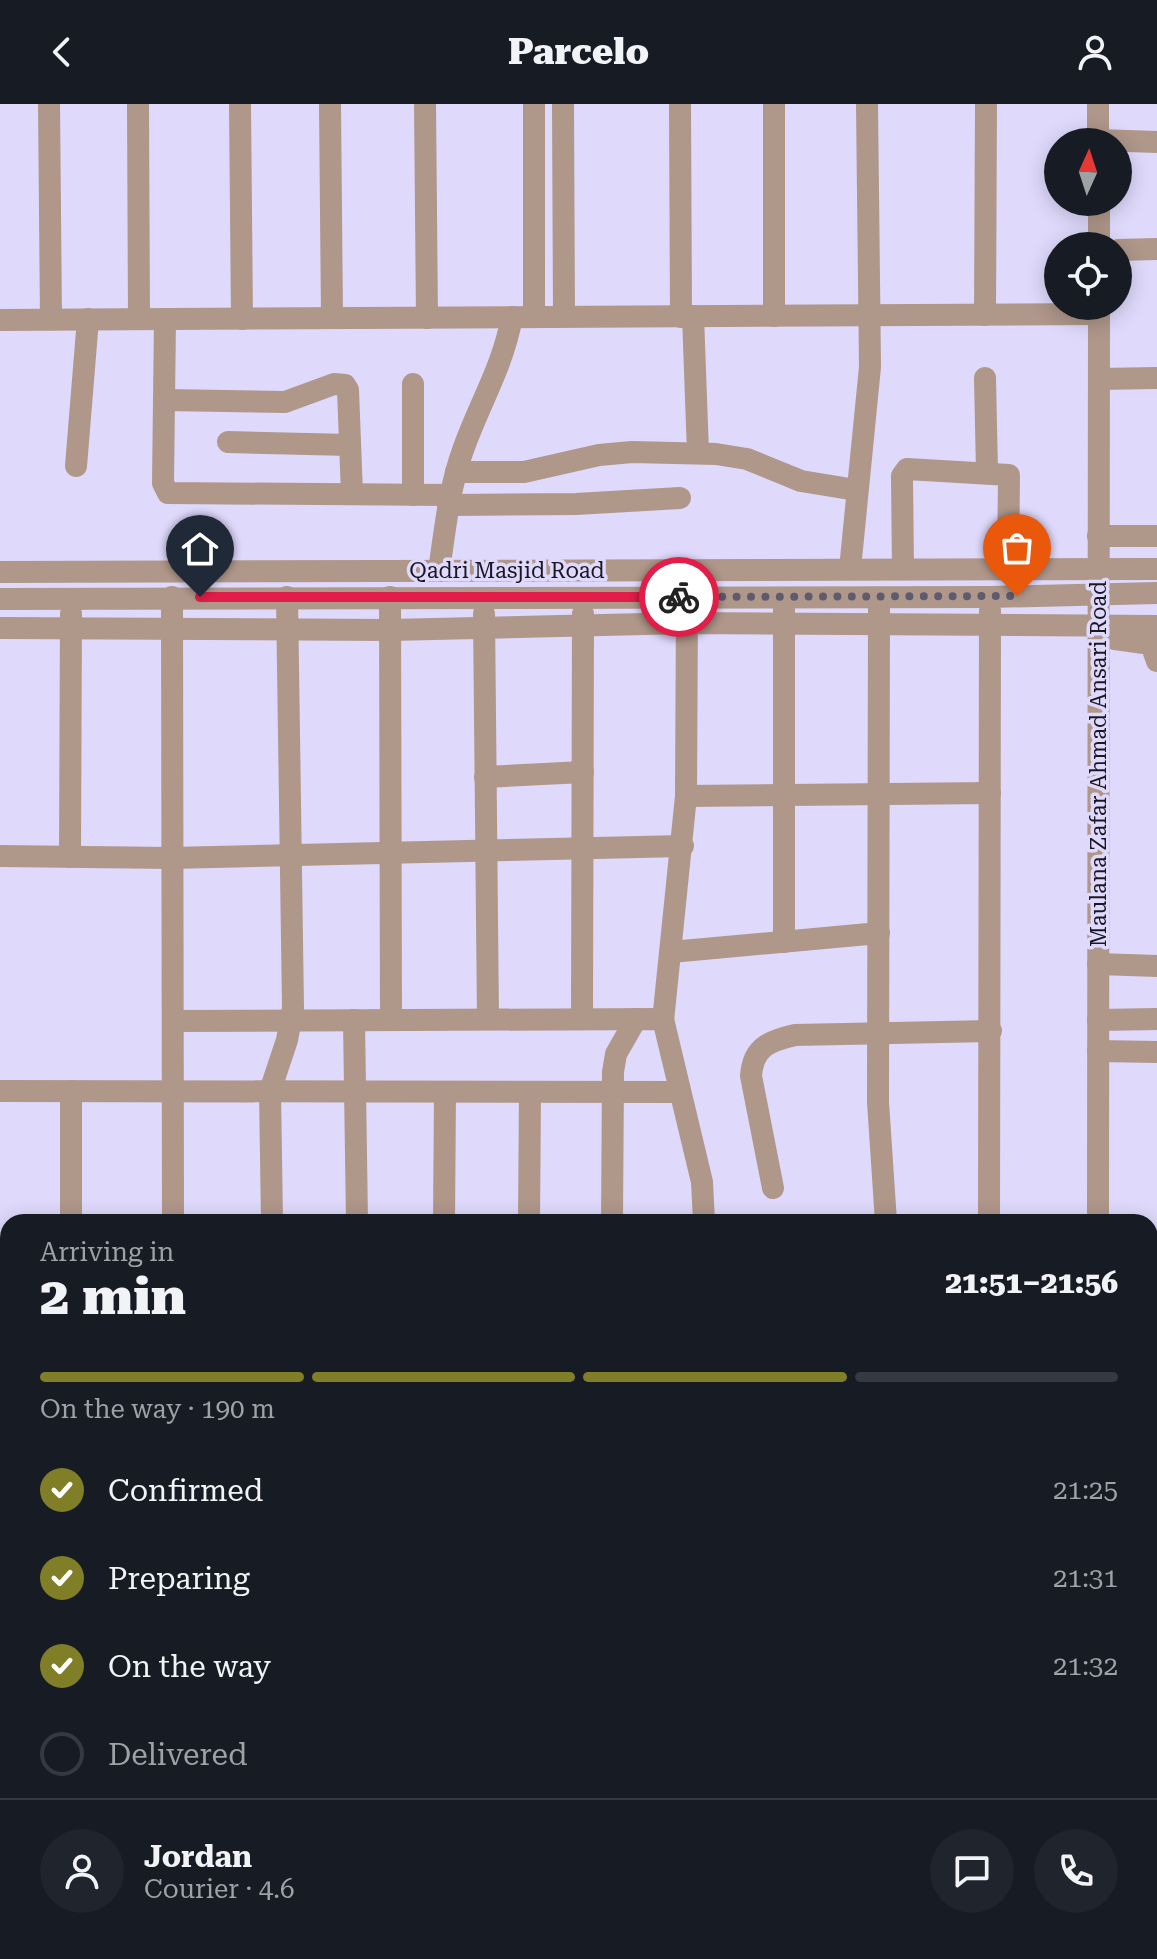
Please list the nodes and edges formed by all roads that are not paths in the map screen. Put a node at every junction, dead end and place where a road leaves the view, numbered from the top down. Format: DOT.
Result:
graph roads {
  1 [pos="49,104"];
  2 [pos="138,104"];
  3 [pos="240,104"];
  4 [pos="330,104"];
  5 [pos="425,104"];
  6 [pos="534,104"];
  7 [pos="563,104"];
  8 [pos="680,104"];
  9 [pos="774,104"];
  10 [pos="867,104"];
  11 [pos="986,104"];
  12 [pos="1098,104"];
  13 [pos="1098,128"];
  14 [pos="1132,142"];
  15 [pos="1157,142"];
  16 [pos="1157,249"];
  17 [pos="1132,250"];
  18 [pos="1044,312"];
  19 [pos="870,315"];
  20 [pos="985,315"];
  21 [pos="564,316"];
  22 [pos="687,316"];
  23 [pos="774,316"];
  24 [pos="523,317"];
  25 [pos="332,318"];
  26 [pos="427,318"];
  27 [pos="51,319"];
  28 [pos="88,319"];
  29 [pos="139,319"];
  30 [pos="165,319"];
  31 [pos="242,319"];
  32 [pos="0,320"];
  33 [pos="1099,320"];
  34 [pos="985,378"];
  35 [pos="1157,378"];
  36 [pos="1099,379"];
  37 [pos="413,384"];
  38 [pos="164,400"];
  39 [pos="228,442"];
  40 [pos="350,445"];
  41 [pos="698,453"];
  42 [pos="76,466"];
  43 [pos="456,472"];
  44 [pos="987,472"];
  45 [pos="856,490"];
  46 [pos="352,494"];
  47 [pos="413,495"];
  48 [pos="680,498"];
  49 [pos="448,500"];
  50 [pos="1098,536"];
  51 [pos="1157,536"];
  52 [pos="1098,568"];
  53 [pos="850,569"];
  54 [pos="903,569"];
  55 [pos="1008,569"];
  56 [pos="1157,569"];
  57 [pos="439,571"];
  58 [pos="0,572"];
  59 [pos="1099,592"];
  60 [pos="1157,593"];
  61 [pos="71,597"];
  62 [pos="172,597"];
  63 [pos="287,597"];
  64 [pos="390,597"];
  65 [pos="484,597"];
  66 [pos="583,597"];
  67 [pos="687,597"];
  68 [pos="784,597"];
  69 [pos="880,597"];
  70 [pos="990,597"];
  71 [pos="0,599"];
  72 [pos="687,623"];
  73 [pos="784,624"];
  74 [pos="879,624"];
  75 [pos="990,625"];
  76 [pos="583,626"];
  77 [pos="1157,626"];
  78 [pos="71,627"];
  79 [pos="484,627"];
  80 [pos="0,628"];
  81 [pos="172,630"];
  82 [pos="287,630"];
  83 [pos="390,630"];
  84 [pos="1098,632"];
  85 [pos="1157,661"];
  86 [pos="583,772"];
  87 [pos="485,777"];
  88 [pos="990,793"];
  89 [pos="879,794"];
  90 [pos="784,795"];
  91 [pos="686,796"];
  92 [pos="683,846"];
  93 [pos="582,847"];
  94 [pos="485,848"];
  95 [pos="391,851"];
  96 [pos="290,854"];
  97 [pos="0,856"];
  98 [pos="70,857"];
  99 [pos="171,858"];
  100 [pos="879,933"];
  101 [pos="784,942"];
  102 [pos="671,952"];
  103 [pos="1098,964"];
  104 [pos="1157,966"];
  105 [pos="488,1019"];
  106 [pos="582,1019"];
  107 [pos="636,1019"];
  108 [pos="1157,1019"];
  109 [pos="292,1020"];
  110 [pos="354,1020"];
  111 [pos="391,1020"];
  112 [pos="1098,1020"];
  113 [pos="173,1021"];
  114 [pos="663,1021"];
  115 [pos="878,1031"];
  116 [pos="991,1031"];
  117 [pos="1098,1051"];
  118 [pos="1157,1052"];
  119 [pos="174,1089"];
  120 [pos="0,1091"];
  121 [pos="71,1091"];
  122 [pos="270,1091"];
  123 [pos="355,1092"];
  124 [pos="445,1092"];
  125 [pos="530,1092"];
  126 [pos="612,1092"];
  127 [pos="680,1092"];
  128 [pos="773,1188"];
  129 [pos="71,1214"];
  130 [pos="173,1214"];
  131 [pos="272,1214"];
  132 [pos="357,1214"];
  133 [pos="444,1214"];
  134 [pos="529,1214"];
  135 [pos="612,1214"];
  136 [pos="704,1214"];
  137 [pos="885,1214"];
  138 [pos="989,1214"];
  139 [pos="1098,1214"];
  1 -- 27 [label="street"];
  2 -- 29 [label="street"];
  3 -- 31 [label="street"];
  4 -- 25 [label="street"];
  5 -- 26 [label="street"];
  6 -- 24 [label="street"];
  7 -- 21 [label="street"];
  8 -- 22 [label="street"];
  9 -- 23 [label="street"];
  10 -- 19 [label="street"];
  11 -- 20 [label="street"];
  12 -- 13 [label="street"];
  14 -- 15 [label="street"];
  16 -- 17 [label="street"];
  18 -- 20 [label="street"];
  19 -- 20 [label="street"];
  19 -- 23 [label="street"];
  19 -- 45 [label="street"];
  21 -- 22 [label="street"];
  21 -- 24 [label="street"];
  22 -- 23 [label="street"];
  22 -- 41 [label="street"];
  24 -- 26 [label="street"];
  24 -- 43 [label="street"];
  25 -- 26 [label="street"];
  25 -- 31 [label="street"];
  27 -- 28 [label="street"];
  27 -- 32 [label="street"];
  28 -- 29 [label="street"];
  28 -- 42 [label="street"];
  29 -- 30 [label="street"];
  30 -- 31 [label="street"];
  30 -- 38 [label="street"];
  33 -- 36 [label="street, Maulana Zafar Ahmad Ansari Road"];
  34 -- 44 [label="street"];
  35 -- 36 [label="street"];
  36 -- 50 [label="street, Maulana Zafar Ahmad Ansari Road"];
  37 -- 47 [label="street"];
  38 -- 40 [label="street"];
  38 -- 46 [label="street"];
  39 -- 40 [label="street"];
  40 -- 46 [label="street"];
  41 -- 43 [label="street"];
  41 -- 45 [label="street"];
  43 -- 49 [label="street"];
  44 -- 54 [label="street"];
  44 -- 55 [label="street"];
  45 -- 53 [label="street"];
  46 -- 47 [label="street"];
  47 -- 49 [label="street"];
  48 -- 49 [label="street"];
  49 -- 57 [label="street"];
  50 -- 51 [label="street"];
  50 -- 52 [label="street, Maulana Zafar Ahmad Ansari Road"];
  52 -- 55 [label="street, Qadri Masjid Road"];
  52 -- 56 [label="street, Qadri Masjid Road"];
  52 -- 59 [label="street, Maulana Zafar Ahmad Ansari Road"];
  53 -- 54 [label="street, Qadri Masjid Road"];
  53 -- 57 [label="street, Qadri Masjid Road"];
  54 -- 55 [label="street, Qadri Masjid Road"];
  57 -- 58 [label="street, Qadri Masjid Road"];
  59 -- 60 [label="street, Qadri Masjid Road"];
  59 -- 70 [label="street, Qadri Masjid Road"];
  59 -- 84 [label="street, Maulana Zafar Ahmad Ansari Road"];
  61 -- 62 [label="street, Qadri Masjid Road"];
  61 -- 71 [label="street, Qadri Masjid Road"];
  61 -- 78 [label="street"];
  62 -- 63 [label="street, Qadri Masjid Road"];
  62 -- 81 [label="street"];
  63 -- 64 [label="street, Qadri Masjid Road"];
  63 -- 82 [label="street"];
  64 -- 65 [label="street, Qadri Masjid Road"];
  64 -- 83 [label="street"];
  65 -- 66 [label="street, Qadri Masjid Road"];
  65 -- 79 [label="street"];
  66 -- 67 [label="street, Qadri Masjid Road"];
  66 -- 76 [label="street"];
  67 -- 68 [label="street, Qadri Masjid Road"];
  67 -- 72 [label="street"];
  68 -- 69 [label="street, Qadri Masjid Road"];
  68 -- 73 [label="street"];
  69 -- 70 [label="street, Qadri Masjid Road"];
  69 -- 74 [label="street"];
  70 -- 75 [label="street"];
  72 -- 73 [label="street"];
  72 -- 76 [label="street"];
  72 -- 91 [label="street"];
  73 -- 74 [label="street"];
  73 -- 90 [label="street"];
  74 -- 75 [label="street"];
  74 -- 89 [label="street"];
  75 -- 84 [label="street"];
  75 -- 88 [label="street"];
  76 -- 79 [label="street"];
  76 -- 86 [label="street"];
  77 -- 84 [label="street"];
  78 -- 80 [label="street"];
  78 -- 81 [label="street"];
  78 -- 98 [label="street"];
  79 -- 83 [label="street"];
  79 -- 87 [label="street"];
  81 -- 82 [label="street"];
  81 -- 99 [label="street"];
  82 -- 83 [label="street"];
  82 -- 96 [label="street"];
  83 -- 95 [label="street"];
  84 -- 85 [label="street"];
  84 -- 103 [label="street, Maulana Zafar Ahmad Ansari Road"];
  86 -- 87 [label="street"];
  86 -- 93 [label="street"];
  87 -- 94 [label="street"];
  88 -- 89 [label="street"];
  88 -- 116 [label="street"];
  89 -- 90 [label="street"];
  89 -- 100 [label="street"];
  90 -- 91 [label="street"];
  90 -- 101 [label="street"];
  91 -- 92 [label="street"];
  92 -- 93 [label="street"];
  92 -- 102 [label="street"];
  93 -- 94 [label="street"];
  93 -- 106 [label="street"];
  94 -- 95 [label="street"];
  94 -- 105 [label="street"];
  95 -- 96 [label="street"];
  95 -- 111 [label="street"];
  96 -- 99 [label="street"];
  96 -- 109 [label="street"];
  97 -- 98 [label="street"];
  98 -- 99 [label="street"];
  99 -- 113 [label="street"];
  100 -- 101 [label="street"];
  100 -- 115 [label="street"];
  101 -- 102 [label="street"];
  102 -- 114 [label="street"];
  103 -- 104 [label="street"];
  103 -- 112 [label="street, Maulana Zafar Ahmad Ansari Road"];
  105 -- 106 [label="street"];
  105 -- 111 [label="street"];
  106 -- 107 [label="street"];
  107 -- 114 [label="street"];
  107 -- 126 [label="street"];
  108 -- 112 [label="street"];
  109 -- 110 [label="street"];
  109 -- 113 [label="street"];
  109 -- 122 [label="street"];
  110 -- 111 [label="street"];
  110 -- 123 [label="street"];
  112 -- 117 [label="street, Maulana Zafar Ahmad Ansari Road"];
  113 -- 119 [label="street"];
  114 -- 127 [label="street"];
  115 -- 116 [label="street"];
  115 -- 128 [label="street"];
  115 -- 137 [label="street"];
  116 -- 138 [label="street"];
  117 -- 118 [label="street"];
  117 -- 139 [label="street, Maulana Zafar Ahmad Ansari Road"];
  119 -- 121 [label="street"];
  119 -- 122 [label="street"];
  119 -- 130 [label="street"];
  120 -- 121 [label="street"];
  121 -- 129 [label="street"];
  122 -- 123 [label="street"];
  122 -- 131 [label="street"];
  123 -- 124 [label="street"];
  123 -- 132 [label="street"];
  124 -- 125 [label="street"];
  124 -- 133 [label="street"];
  125 -- 126 [label="street"];
  125 -- 134 [label="street"];
  126 -- 127 [label="street"];
  126 -- 135 [label="street"];
  127 -- 136 [label="street"];
}
